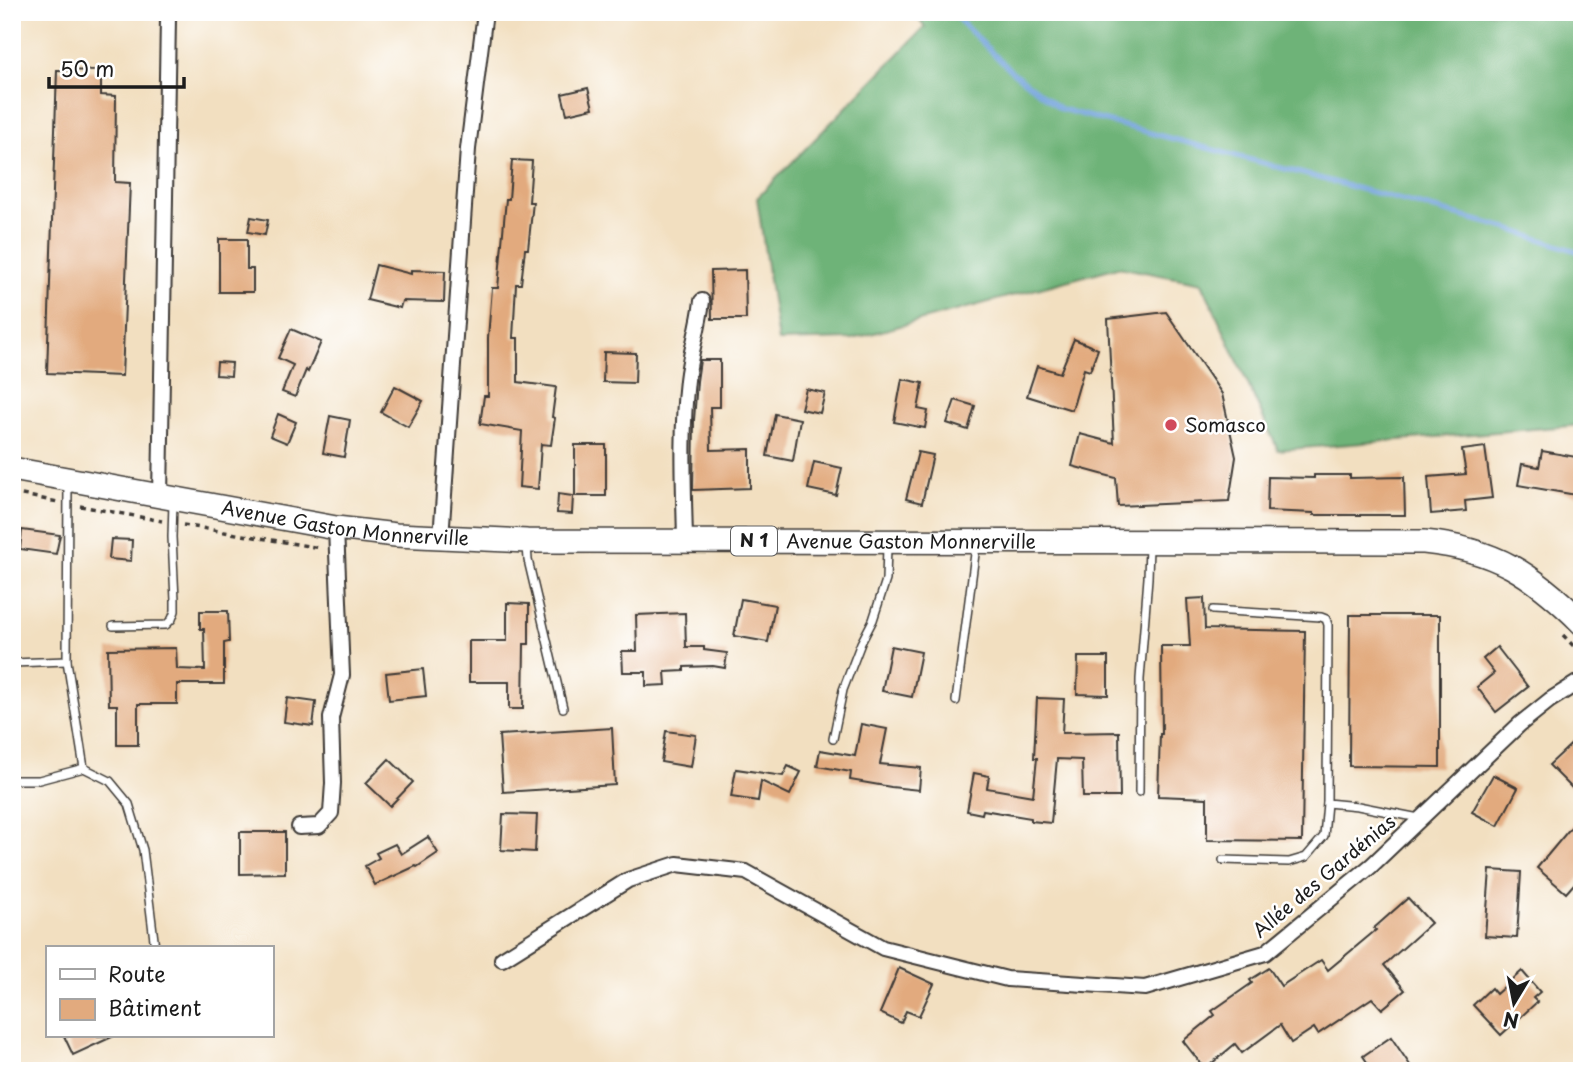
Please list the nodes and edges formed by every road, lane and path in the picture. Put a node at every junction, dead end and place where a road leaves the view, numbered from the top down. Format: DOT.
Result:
graph roads {
  1 [pos="485,12"];
  2 [pos="167,18"];
  3 [pos="702,301"];
  4 [pos="12,469"];
  5 [pos="68,480"];
  6 [pos="167,498"];
  7 [pos="336,528"];
  8 [pos="441,538"];
  9 [pos="527,541"];
  10 [pos="685,541"];
  11 [pos="887,541"];
  12 [pos="976,541"];
  13 [pos="1149,542"];
  14 [pos="1213,610"];
  15 [pos="113,626"];
  16 [pos="1572,629"];
  17 [pos="1582,655"];
  18 [pos="67,661"];
  19 [pos="12,663"];
  20 [pos="1582,680"];
  21 [pos="956,701"];
  22 [pos="564,708"];
  23 [pos="833,739"];
  24 [pos="83,768"];
  25 [pos="12,780"];
  26 [pos="1139,792"];
  27 [pos="1326,803"];
  28 [pos="1422,818"];
  29 [pos="299,827"];
  30 [pos="1223,860"];
  31 [pos="155,946"];
  32 [pos="502,959"];
  1 -- 8 [label="street"];
  2 -- 6 [label="street"];
  3 -- 10 [label="street"];
  4 -- 5 [label="main road, Avenue Gaston Monnerville / N 1"];
  5 -- 6 [label="main road, Avenue Gaston Monnerville / N 1"];
  5 -- 18 [label="lane"];
  6 -- 7 [label="main road, Avenue Gaston Monnerville / N 1"];
  6 -- 15 [label="lane"];
  7 -- 8 [label="main road, Avenue Gaston Monnerville / N 1"];
  7 -- 29 [label="street"];
  8 -- 9 [label="main road, Avenue Gaston Monnerville / N 1"];
  9 -- 10 [label="main road, Avenue Gaston Monnerville / N 1"];
  9 -- 22 [label="lane"];
  10 -- 11 [label="main road, Avenue Gaston Monnerville / N 1"];
  11 -- 12 [label="main road, Avenue Gaston Monnerville / N 1"];
  11 -- 23 [label="lane"];
  12 -- 13 [label="main road, Avenue Gaston Monnerville / N 1"];
  12 -- 21 [label="lane"];
  13 -- 16 [label="main road, Avenue Gaston Monnerville / N 1"];
  13 -- 26 [label="lane"];
  14 -- 27 [label="lane"];
  16 -- 17 [label="path"];
  18 -- 19 [label="lane"];
  18 -- 24 [label="lane"];
  20 -- 28 [label="street, Allée des Gardénias"];
  24 -- 25 [label="lane"];
  24 -- 31 [label="lane"];
  27 -- 28 [label="lane"];
  27 -- 30 [label="lane"];
  28 -- 32 [label="street, Allée des Gardénias"];
}
